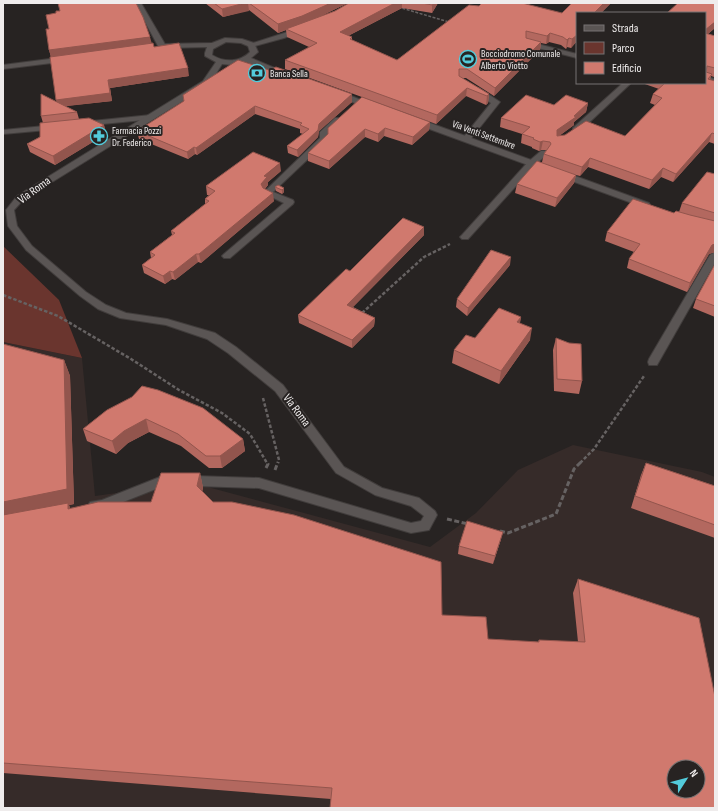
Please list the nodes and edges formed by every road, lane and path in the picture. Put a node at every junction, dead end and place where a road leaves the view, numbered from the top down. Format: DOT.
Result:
graph roads {
  1 [pos="138,3"];
  2 [pos="391,5"];
  3 [pos="452,23"];
  4 [pos="304,29"];
  5 [pos="529,43"];
  6 [pos="212,45"];
  7 [pos="251,45"];
  8 [pos="576,56"];
  9 [pos="71,58"];
  10 [pos="246,59"];
  11 [pos="220,62"];
  12 [pos="3,67"];
  13 [pos="296,78"];
  14 [pos="626,84"];
  15 [pos="468,86"];
  16 [pos="331,91"];
  17 [pos="360,102"];
  18 [pos="381,109"];
  19 [pos="151,117"];
  20 [pos="410,119"];
  21 [pos="3,132"];
  22 [pos="571,133"];
  23 [pos="466,139"];
  24 [pos="544,153"];
  25 [pos="531,164"];
  26 [pos="654,208"];
  27 [pos="465,237"];
  28 [pos="715,255"];
  29 [pos="227,256"];
  30 [pos="3,295"];
  31 [pos="362,314"];
  32 [pos="653,362"];
  33 [pos="263,396"];
  34 [pos="264,484"];
  35 [pos="80,509"];
  36 [pos="431,515"];
  37 [pos="470,524"];
  38 [pos="493,529"];
  1 -- 6 [label="street"];
  2 -- 3 [label="path"];
  4 -- 7 [label="street"];
  5 -- 8 [label="street"];
  6 -- 7 [label="street"];
  6 -- 11 [label="street"];
  7 -- 10 [label="street"];
  9 -- 12 [label="street"];
  10 -- 11 [label="street"];
  10 -- 13 [label="street"];
  11 -- 19 [label="street, Via Roma"];
  14 -- 22 [label="street"];
  15 -- 23 [label="street"];
  16 -- 17 [label="street"];
  17 -- 18 [label="street"];
  17 -- 29 [label="street"];
  19 -- 21 [label="street"];
  19 -- 36 [label="street, Via Roma"];
  20 -- 23 [label="street, Via Venti Settembre"];
  23 -- 25 [label="street, Via Venti Settembre"];
  24 -- 25 [label="street"];
  25 -- 26 [label="street, Via Venti Settembre"];
  25 -- 27 [label="street"];
  27 -- 31 [label="path"];
  28 -- 32 [label="street"];
  30 -- 34 [label="path"];
  32 -- 38 [label="path"];
  33 -- 34 [label="path"];
  34 -- 35 [label="street"];
  34 -- 36 [label="street"];
  36 -- 37 [label="path"];
}
